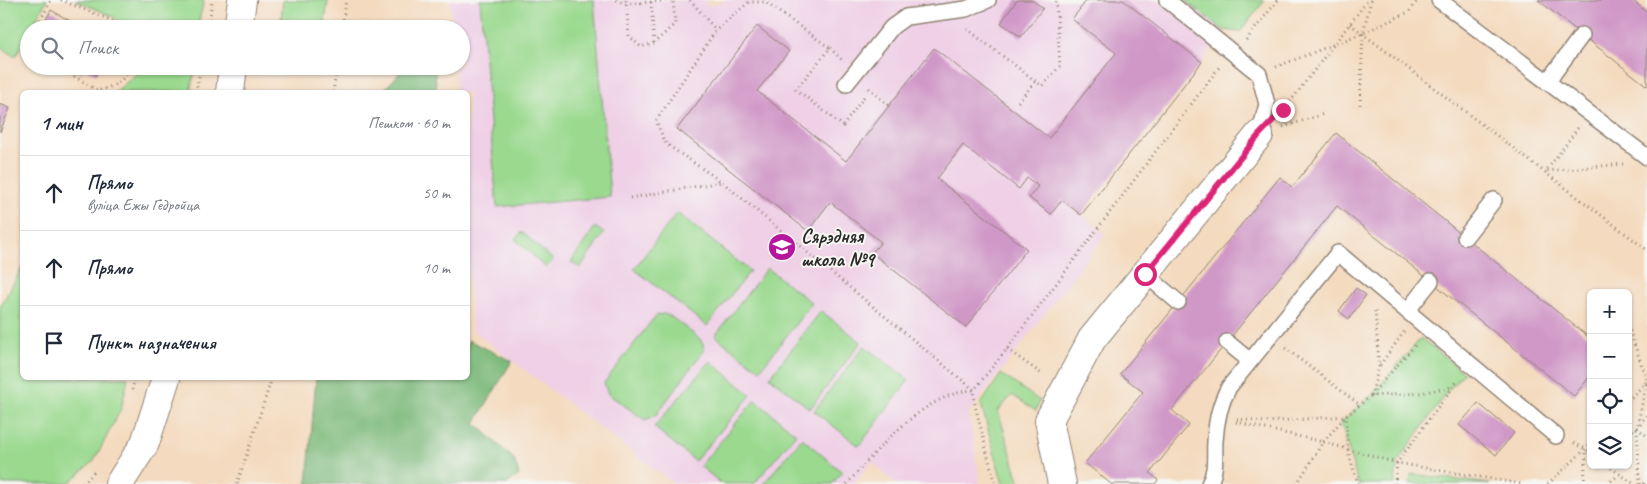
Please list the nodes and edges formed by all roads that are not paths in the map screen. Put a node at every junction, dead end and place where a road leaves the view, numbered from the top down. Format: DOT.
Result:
graph roads {
  1 [pos="242,0"];
  2 [pos="988,0"];
  3 [pos="1167,0"];
  4 [pos="1440,0"];
  5 [pos="239,20"];
  6 [pos="1582,35"];
  7 [pos="232,75"];
  8 [pos="1547,82"];
  9 [pos="846,84"];
  10 [pos="230,90"];
  11 [pos="1259,135"];
  12 [pos="1647,157"];
  13 [pos="1494,200"];
  14 [pos="1465,237"];
  15 [pos="1145,274"];
  16 [pos="1430,281"];
  17 [pos="1178,302"];
  18 [pos="1407,311"];
  19 [pos="1227,342"];
  20 [pos="1250,360"];
  21 [pos="165,380"];
  22 [pos="1556,436"];
  23 [pos="119,484"];
  24 [pos="1062,484"];
  25 [pos="1209,484"];
  1 -- 5 [label="street"];
  2 -- 9 [label="lane"];
  3 -- 11 [label="lane"];
  4 -- 8 [label="lane"];
  6 -- 8 [label="lane"];
  7 -- 10 [label="street"];
  8 -- 12 [label="lane"];
  11 -- 15 [label="street"];
  13 -- 14 [label="lane"];
  15 -- 17 [label="lane"];
  15 -- 24 [label="street"];
  16 -- 18 [label="lane"];
  18 -- 20 [label="lane"];
  18 -- 22 [label="lane"];
  19 -- 20 [label="lane"];
  20 -- 25 [label="lane"];
  21 -- 23 [label="street"];
}
